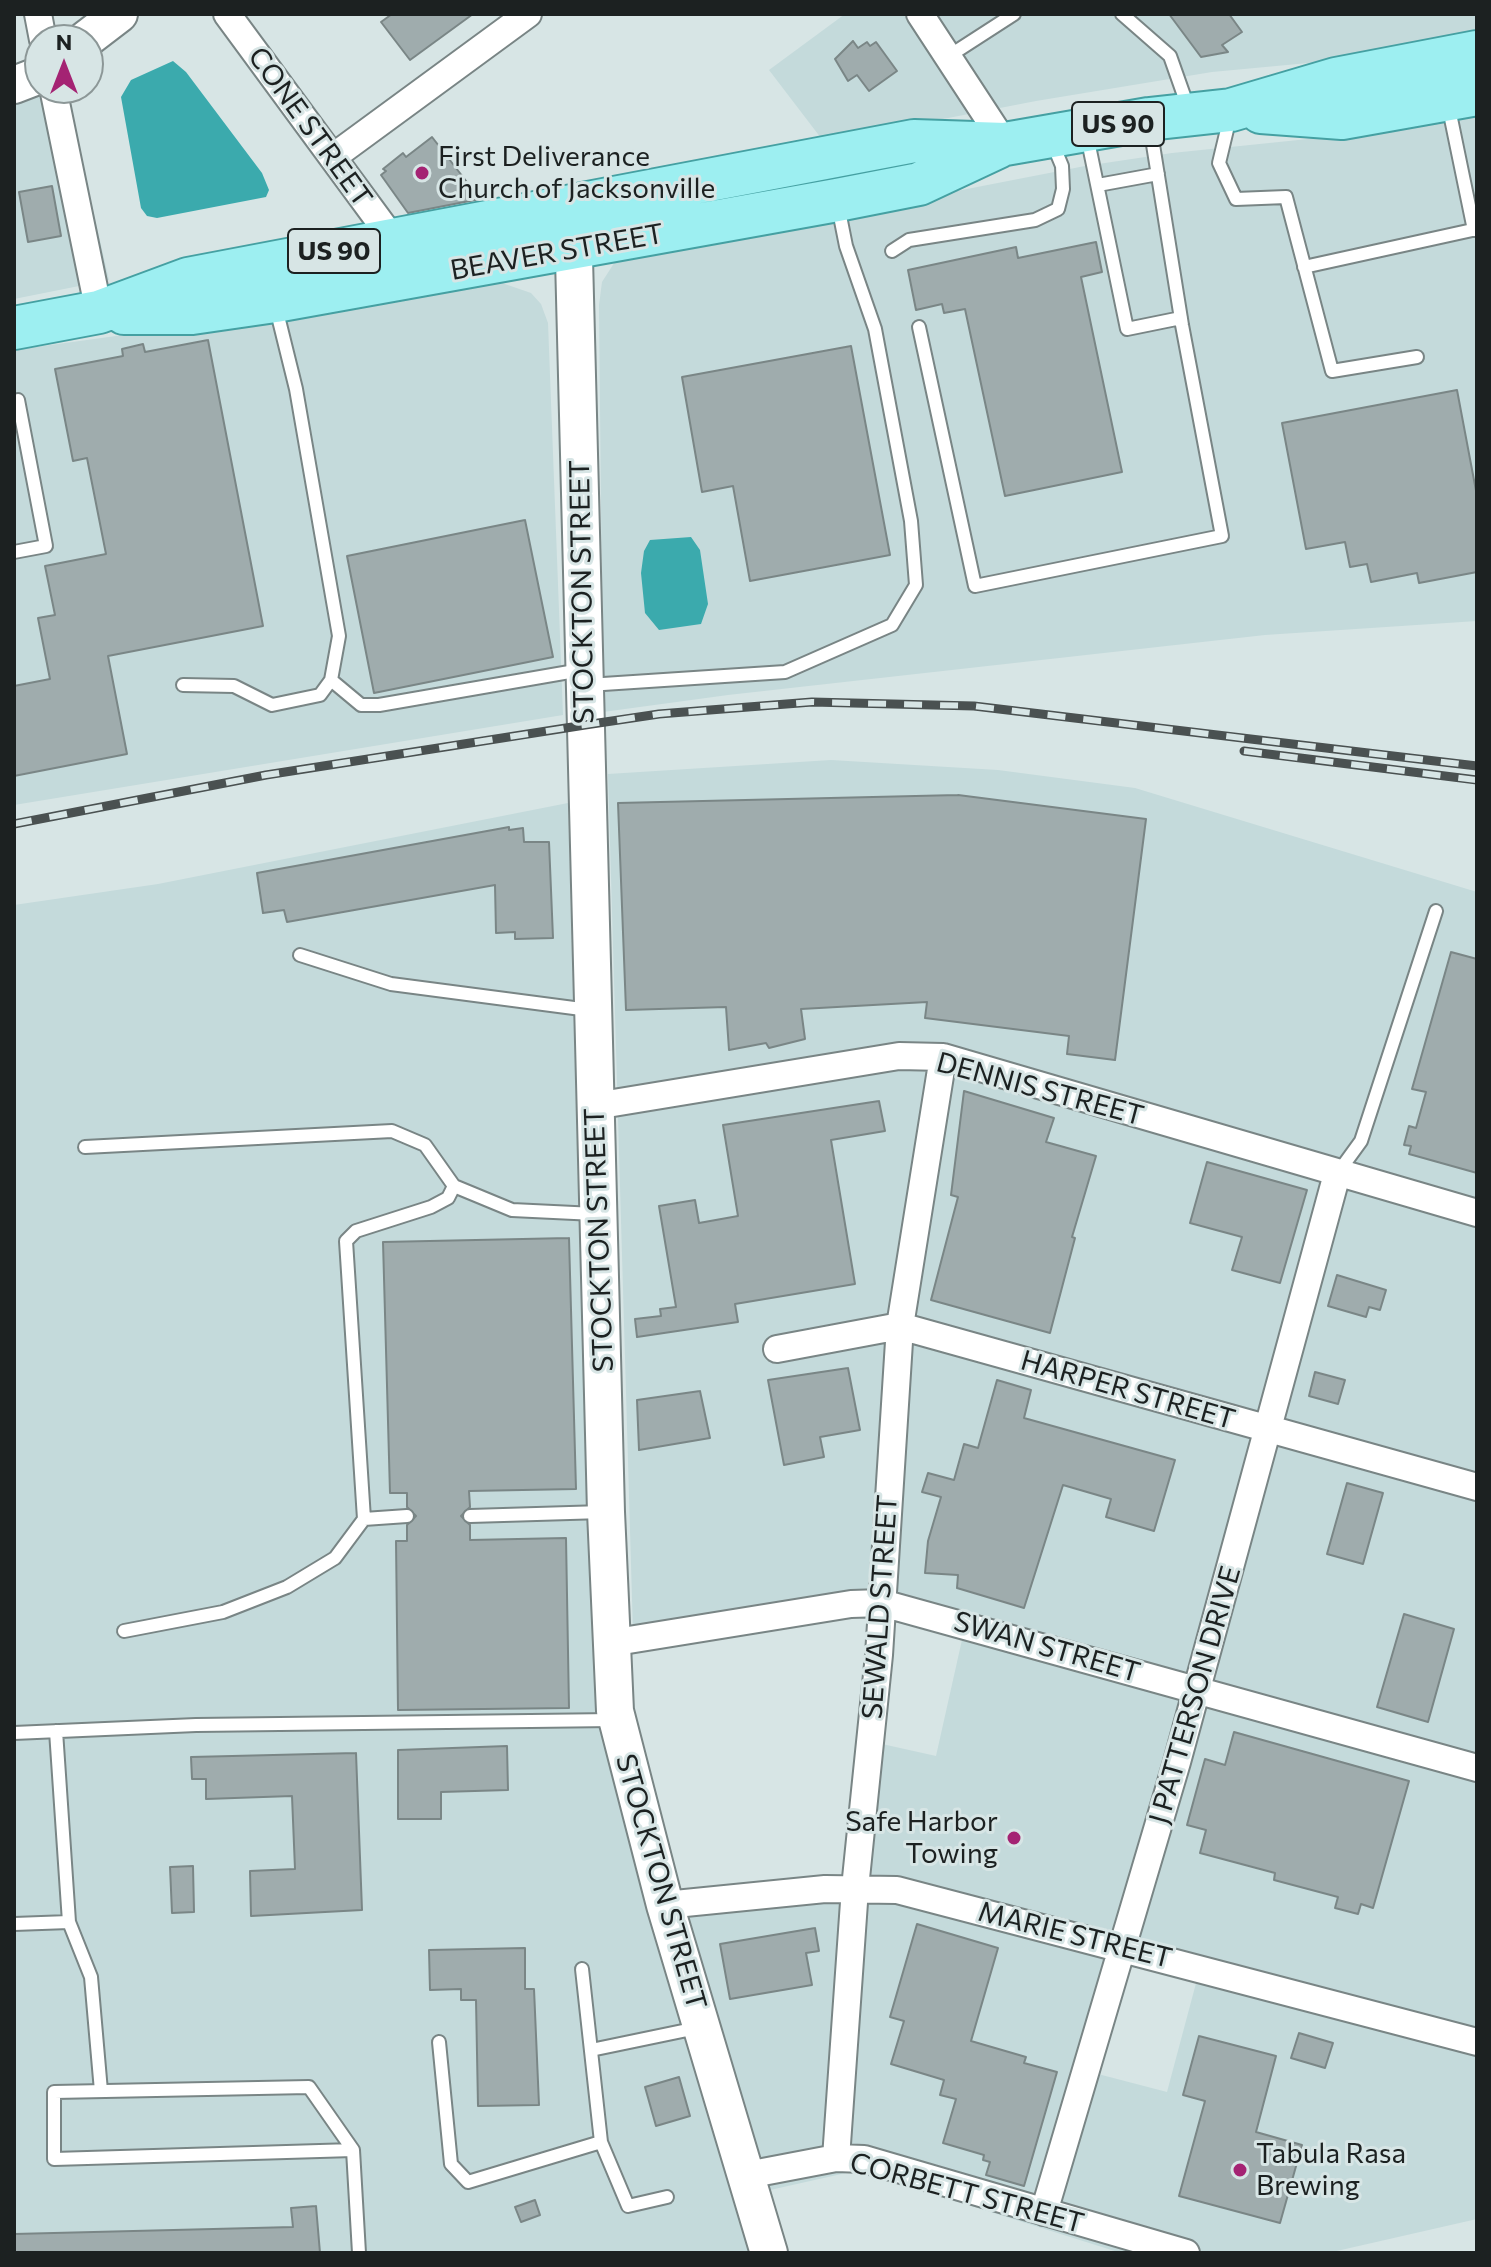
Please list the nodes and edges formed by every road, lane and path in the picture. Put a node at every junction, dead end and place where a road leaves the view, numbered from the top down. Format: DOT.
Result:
graph roads {
  1 [pos="227,14"];
  2 [pos="528,14"];
  3 [pos="1014,14"];
  4 [pos="1122,14"];
  5 [pos="933,18"];
  6 [pos="1477,52"];
  7 [pos="949,56"];
  8 [pos="1462,97"];
  9 [pos="56,104"];
  10 [pos="1231,110"];
  11 [pos="1191,114"];
  12 [pos="1149,119"];
  13 [pos="1068,132"];
  14 [pos="1005,144"];
  15 [pos="333,157"];
  16 [pos="1477,164"];
  17 [pos="1461,166"];
  18 [pos="1158,174"];
  19 [pos="1098,185"];
  20 [pos="837,200"];
  21 [pos="572,206"];
  22 [pos="1476,230"];
  23 [pos="392,239"];
  24 [pos="574,250"];
  25 [pos="892,251"];
  26 [pos="1304,267"];
  27 [pos="423,276"];
  28 [pos="272,282"];
  29 [pos="99,312"];
  30 [pos="1181,318"];
  31 [pos="919,327"];
  32 [pos="14,328"];
  33 [pos="1417,357"];
  34 [pos="14,401"];
  35 [pos="14,552"];
  36 [pos="584,677"];
  37 [pos="331,680"];
  38 [pos="183,685"];
  39 [pos="1436,911"];
  40 [pos="300,955"];
  41 [pos="593,1011"];
  42 [pos="943,1057"];
  43 [pos="595,1106"];
  44 [pos="85,1147"];
  45 [pos="1337,1174"];
  46 [pos="454,1186"];
  47 [pos="1477,1213"];
  48 [pos="598,1214"];
  49 [pos="900,1326"];
  50 [pos="777,1349"];
  51 [pos="1268,1430"];
  52 [pos="1477,1487"];
  53 [pos="606,1512"];
  54 [pos="407,1516"];
  55 [pos="470,1516"];
  56 [pos="364,1519"];
  57 [pos="882,1603"];
  58 [pos="124,1631"];
  59 [pos="610,1643"];
  60 [pos="1197,1690"];
  61 [pos="617,1720"];
  62 [pos="56,1731"];
  63 [pos="14,1733"];
  64 [pos="1477,1768"];
  65 [pos="855,1888"];
  66 [pos="665,1905"];
  67 [pos="69,1922"];
  68 [pos="14,1924"];
  69 [pos="1123,1947"];
  70 [pos="582,1969"];
  71 [pos="702,2026"];
  72 [pos="439,2042"];
  73 [pos="1477,2042"];
  74 [pos="591,2050"];
  75 [pos="101,2091"];
  76 [pos="601,2142"];
  77 [pos="353,2150"];
  78 [pos="836,2158"];
  79 [pos="747,2175"];
  80 [pos="667,2197"];
  81 [pos="1044,2212"];
  82 [pos="359,2253"];
  83 [pos="769,2253"];
  84 [pos="1186,2253"];
  1 -- 15 [label="street, CONE STREET"];
  2 -- 15 [label="street"];
  3 -- 7 [label="lane"];
  4 -- 11 [label="lane"];
  5 -- 7 [label="street"];
  6 -- 10 [label="main road, BEAVER STREET / US 90"];
  7 -- 14 [label="street"];
  8 -- 10 [label="main road, BEAVER STREET / US 90"];
  8 -- 17 [label="lane"];
  9 -- 29 [label="street"];
  10 -- 11 [label="main road, BEAVER STREET / US 90"];
  10 -- 26 [label="lane"];
  11 -- 12 [label="main road, BEAVER STREET / US 90"];
  12 -- 13 [label="main road, BEAVER STREET / US 90"];
  12 -- 18 [label="lane"];
  13 -- 14 [label="main road, BEAVER STREET / US 90"];
  13 -- 19 [label="lane"];
  13 -- 25 [label="lane"];
  14 -- 20 [label="main road, BEAVER STREET / US 90"];
  14 -- 21 [label="main road, BEAVER STREET / US 90"];
  15 -- 23 [label="street, CONE STREET"];
  16 -- 17 [label="lane"];
  17 -- 22 [label="lane"];
  18 -- 19 [label="lane"];
  18 -- 30 [label="lane"];
  19 -- 30 [label="lane"];
  20 -- 24 [label="main road, BEAVER STREET / US 90"];
  20 -- 36 [label="lane"];
  21 -- 23 [label="main road, BEAVER STREET / US 90"];
  21 -- 24 [label="main road, STOCKTON STREET"];
  22 -- 26 [label="lane"];
  23 -- 27 [label="street, CONE STREET"];
  23 -- 28 [label="main road, BEAVER STREET / US 90"];
  24 -- 27 [label="main road, BEAVER STREET / US 90"];
  24 -- 36 [label="main road, STOCKTON STREET"];
  26 -- 33 [label="lane"];
  27 -- 28 [label="main road, BEAVER STREET / US 90"];
  28 -- 29 [label="main road, BEAVER STREET / US 90"];
  28 -- 37 [label="lane"];
  29 -- 32 [label="main road, BEAVER STREET / US 90"];
  30 -- 31 [label="lane"];
  34 -- 35 [label="lane"];
  36 -- 37 [label="lane"];
  36 -- 41 [label="main road, STOCKTON STREET"];
  37 -- 38 [label="lane"];
  39 -- 45 [label="lane"];
  40 -- 41 [label="lane"];
  41 -- 43 [label="main road, STOCKTON STREET"];
  42 -- 43 [label="street, DENNIS STREET"];
  42 -- 45 [label="street, DENNIS STREET"];
  42 -- 49 [label="street, SEWALD STREET"];
  43 -- 48 [label="main road, STOCKTON STREET"];
  44 -- 46 [label="lane"];
  45 -- 47 [label="street, DENNIS STREET"];
  45 -- 51 [label="street, J PATTERSON DRIVE"];
  46 -- 48 [label="lane"];
  46 -- 56 [label="lane"];
  48 -- 53 [label="main road, STOCKTON STREET"];
  49 -- 50 [label="street, HARPER STREET"];
  49 -- 51 [label="street, HARPER STREET"];
  49 -- 57 [label="street, SEWALD STREET"];
  51 -- 52 [label="street, HARPER STREET"];
  51 -- 60 [label="street, J PATTERSON DRIVE"];
  53 -- 55 [label="lane"];
  53 -- 59 [label="main road, STOCKTON STREET"];
  54 -- 56 [label="lane"];
  56 -- 58 [label="lane"];
  57 -- 59 [label="street, SWAN STREET"];
  57 -- 60 [label="street, SWAN STREET"];
  57 -- 65 [label="street, SEWALD STREET"];
  59 -- 61 [label="main road, STOCKTON STREET"];
  60 -- 64 [label="street, SWAN STREET"];
  60 -- 69 [label="street, J PATTERSON DRIVE"];
  61 -- 62 [label="lane"];
  61 -- 66 [label="main road, STOCKTON STREET"];
  62 -- 63 [label="lane"];
  62 -- 67 [label="lane"];
  65 -- 66 [label="street, MARIE STREET"];
  65 -- 69 [label="street, MARIE STREET"];
  65 -- 78 [label="street, SEWALD STREET"];
  66 -- 71 [label="main road, STOCKTON STREET"];
  67 -- 68 [label="lane"];
  67 -- 75 [label="lane"];
  69 -- 73 [label="street, MARIE STREET"];
  69 -- 81 [label="street, J PATTERSON DRIVE"];
  70 -- 74 [label="lane"];
  71 -- 74 [label="lane"];
  71 -- 79 [label="main road, STOCKTON STREET"];
  72 -- 76 [label="lane"];
  74 -- 76 [label="lane"];
  75 -- 77 [label="lane"];
  75 -- 77 [label="lane"];
  76 -- 80 [label="lane"];
  77 -- 82 [label="lane"];
  78 -- 79 [label="street, CORBETT STREET"];
  78 -- 81 [label="street, CORBETT STREET"];
  79 -- 83 [label="main road, STOCKTON STREET"];
  81 -- 84 [label="street, CORBETT STREET"];
}
